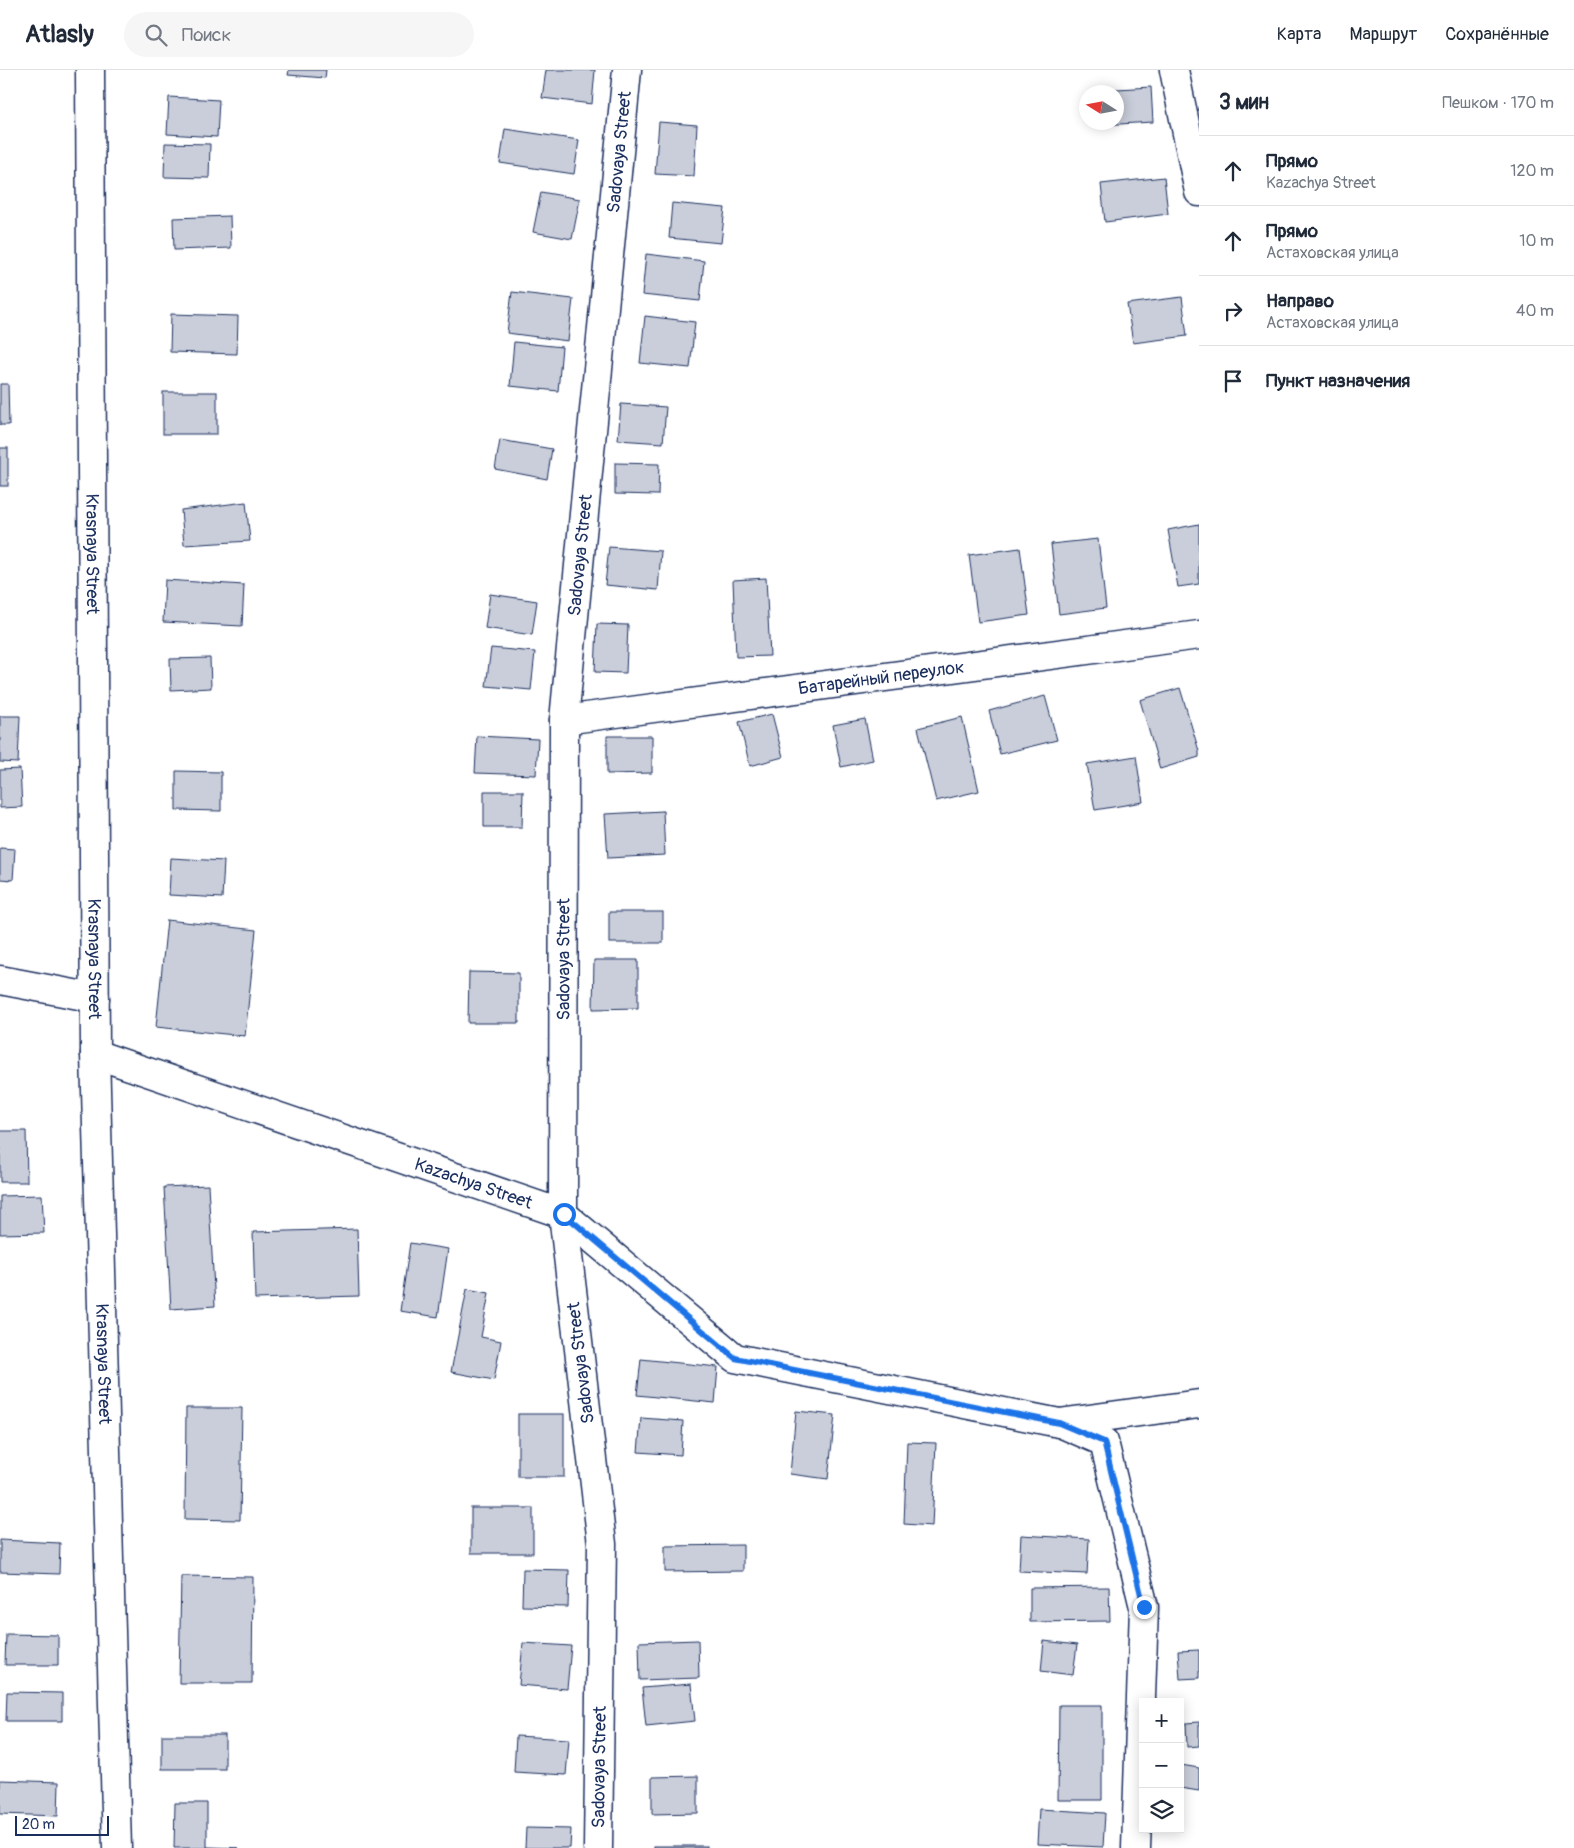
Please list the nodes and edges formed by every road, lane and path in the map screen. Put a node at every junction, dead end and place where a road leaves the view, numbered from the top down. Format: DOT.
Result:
graph roads {
  1 [pos="90,70"];
  2 [pos="627,70"];
  3 [pos="1174,70"];
  4 [pos="1199,192"];
  5 [pos="1199,635"];
  6 [pos="564,720"];
  7 [pos="0,980"];
  8 [pos="95,998"];
  9 [pos="95,1054"];
  10 [pos="564,1214"];
  11 [pos="1199,1404"];
  12 [pos="1059,1423"];
  13 [pos="117,1848"];
  14 [pos="598,1848"];
  15 [pos="1136,1848"];
  1 -- 8 [label="street, Krasnaya Street"];
  2 -- 6 [label="street, Sadovaya Street"];
  3 -- 4 [label="street"];
  5 -- 6 [label="street, Батарейный переулок"];
  6 -- 10 [label="street, Sadovaya Street"];
  7 -- 8 [label="street"];
  8 -- 9 [label="street, Krasnaya Street"];
  9 -- 10 [label="street, Kazachya Street"];
  9 -- 13 [label="street, Krasnaya Street"];
  10 -- 12 [label="street, Kazachya Street"];
  10 -- 14 [label="street, Sadovaya Street"];
  11 -- 12 [label="street, Kazachya Street"];
  12 -- 15 [label="street"];
}
